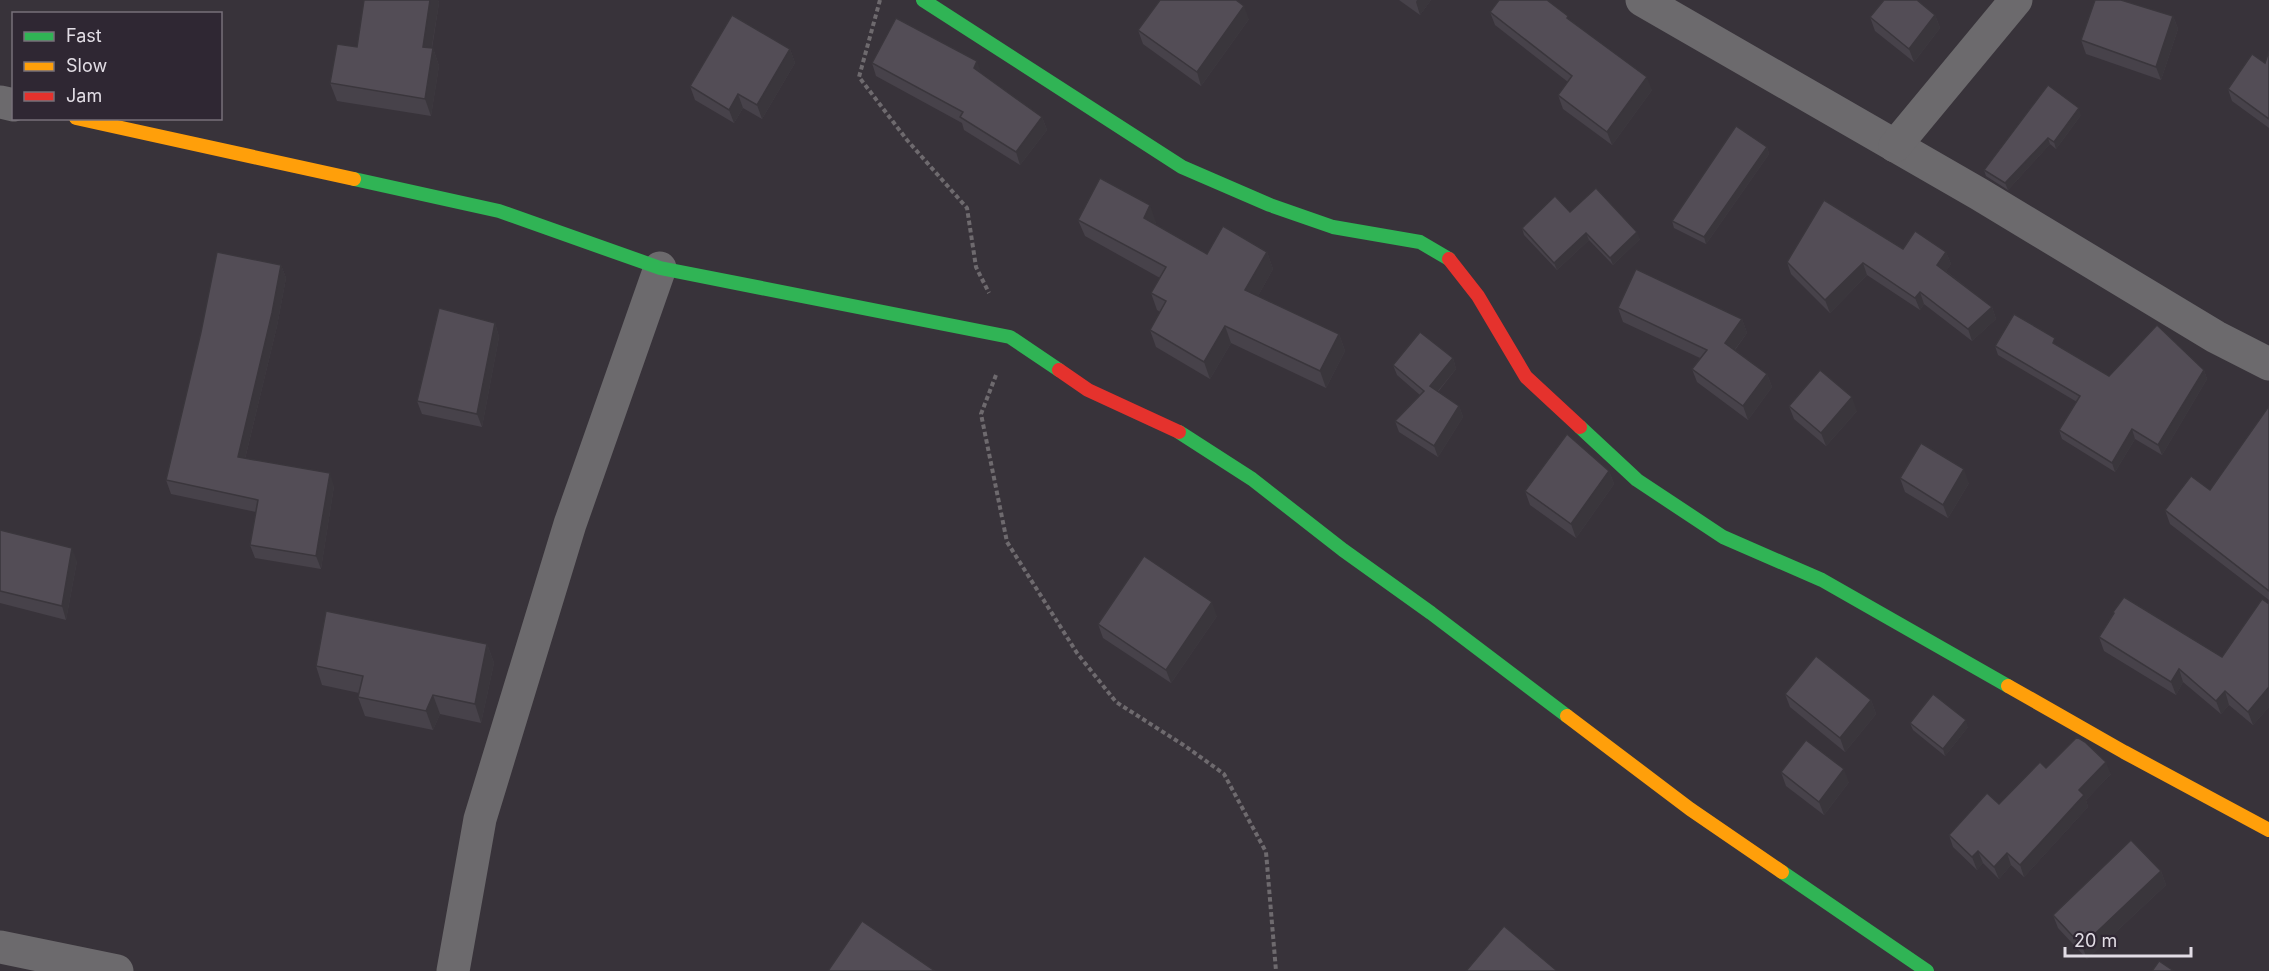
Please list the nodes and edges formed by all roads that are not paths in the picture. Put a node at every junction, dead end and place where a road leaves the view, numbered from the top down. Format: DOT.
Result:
graph roads {
  1 [pos="923,0"];
  2 [pos="1642,0"];
  3 [pos="2016,0"];
  4 [pos="85,120"];
  5 [pos="1895,146"];
  6 [pos="660,268"];
  7 [pos="2269,363"];
  8 [pos="2269,830"];
  9 [pos="0,947"];
  10 [pos="117,971"];
  11 [pos="453,971"];
  12 [pos="1926,971"];
  1 -- 8 [label="street"];
  2 -- 5 [label="street"];
  3 -- 5 [label="street"];
  4 -- 6 [label="street"];
  5 -- 7 [label="street"];
  6 -- 11 [label="street"];
  6 -- 12 [label="street"];
  9 -- 10 [label="street"];
}
